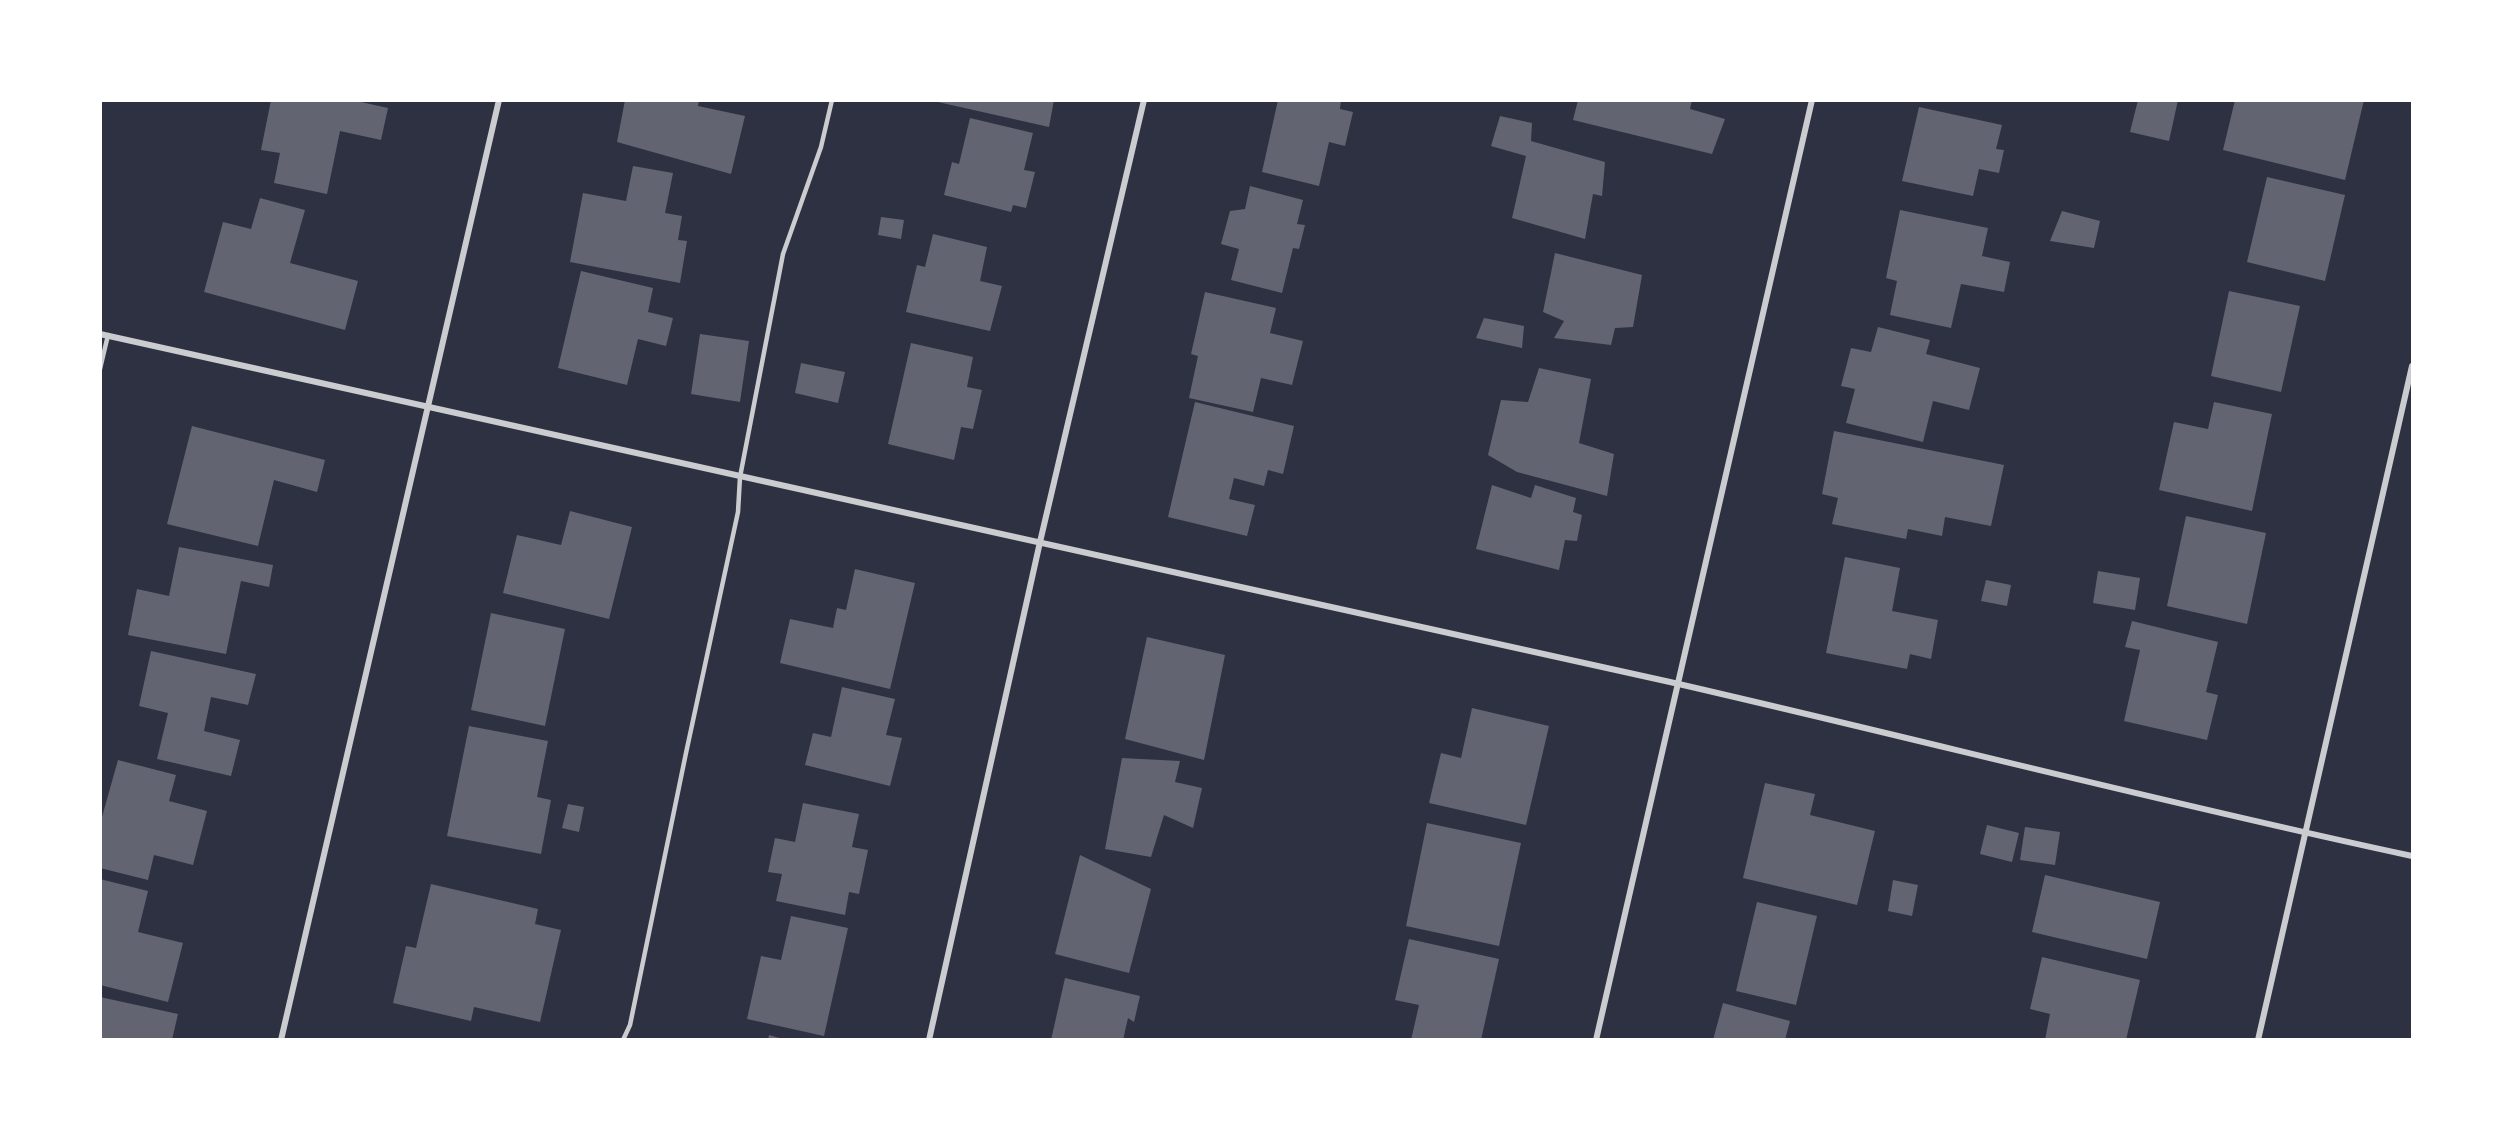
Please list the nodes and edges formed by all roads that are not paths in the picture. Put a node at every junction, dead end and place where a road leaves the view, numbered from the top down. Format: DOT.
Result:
graph roads {
  1 [pos="499,100"];
  2 [pos="832,100"];
  3 [pos="1144,100"];
  4 [pos="1812,100"];
  5 [pos="100,334"];
  6 [pos="108,335"];
  7 [pos="2412,366"];
  8 [pos="100,369"];
  9 [pos="429,410"];
  10 [pos="740,477"];
  11 [pos="1040,542"];
  12 [pos="1677,684"];
  13 [pos="2306,834"];
  14 [pos="2412,856"];
  15 [pos="281,1040"];
  16 [pos="623,1040"];
  17 [pos="929,1040"];
  18 [pos="1596,1040"];
  19 [pos="2258,1040"];
  1 -- 9 [label="street"];
  2 -- 10 [label="lane"];
  3 -- 11 [label="street"];
  4 -- 12 [label="street"];
  5 -- 6 [label="street"];
  6 -- 8 [label="lane"];
  6 -- 9 [label="street"];
  7 -- 13 [label="street"];
  9 -- 10 [label="street"];
  9 -- 15 [label="street"];
  10 -- 11 [label="street"];
  10 -- 16 [label="lane"];
  11 -- 12 [label="street"];
  11 -- 17 [label="street"];
  12 -- 13 [label="street"];
  12 -- 18 [label="street"];
  13 -- 14 [label="street"];
  13 -- 19 [label="street"];
}
